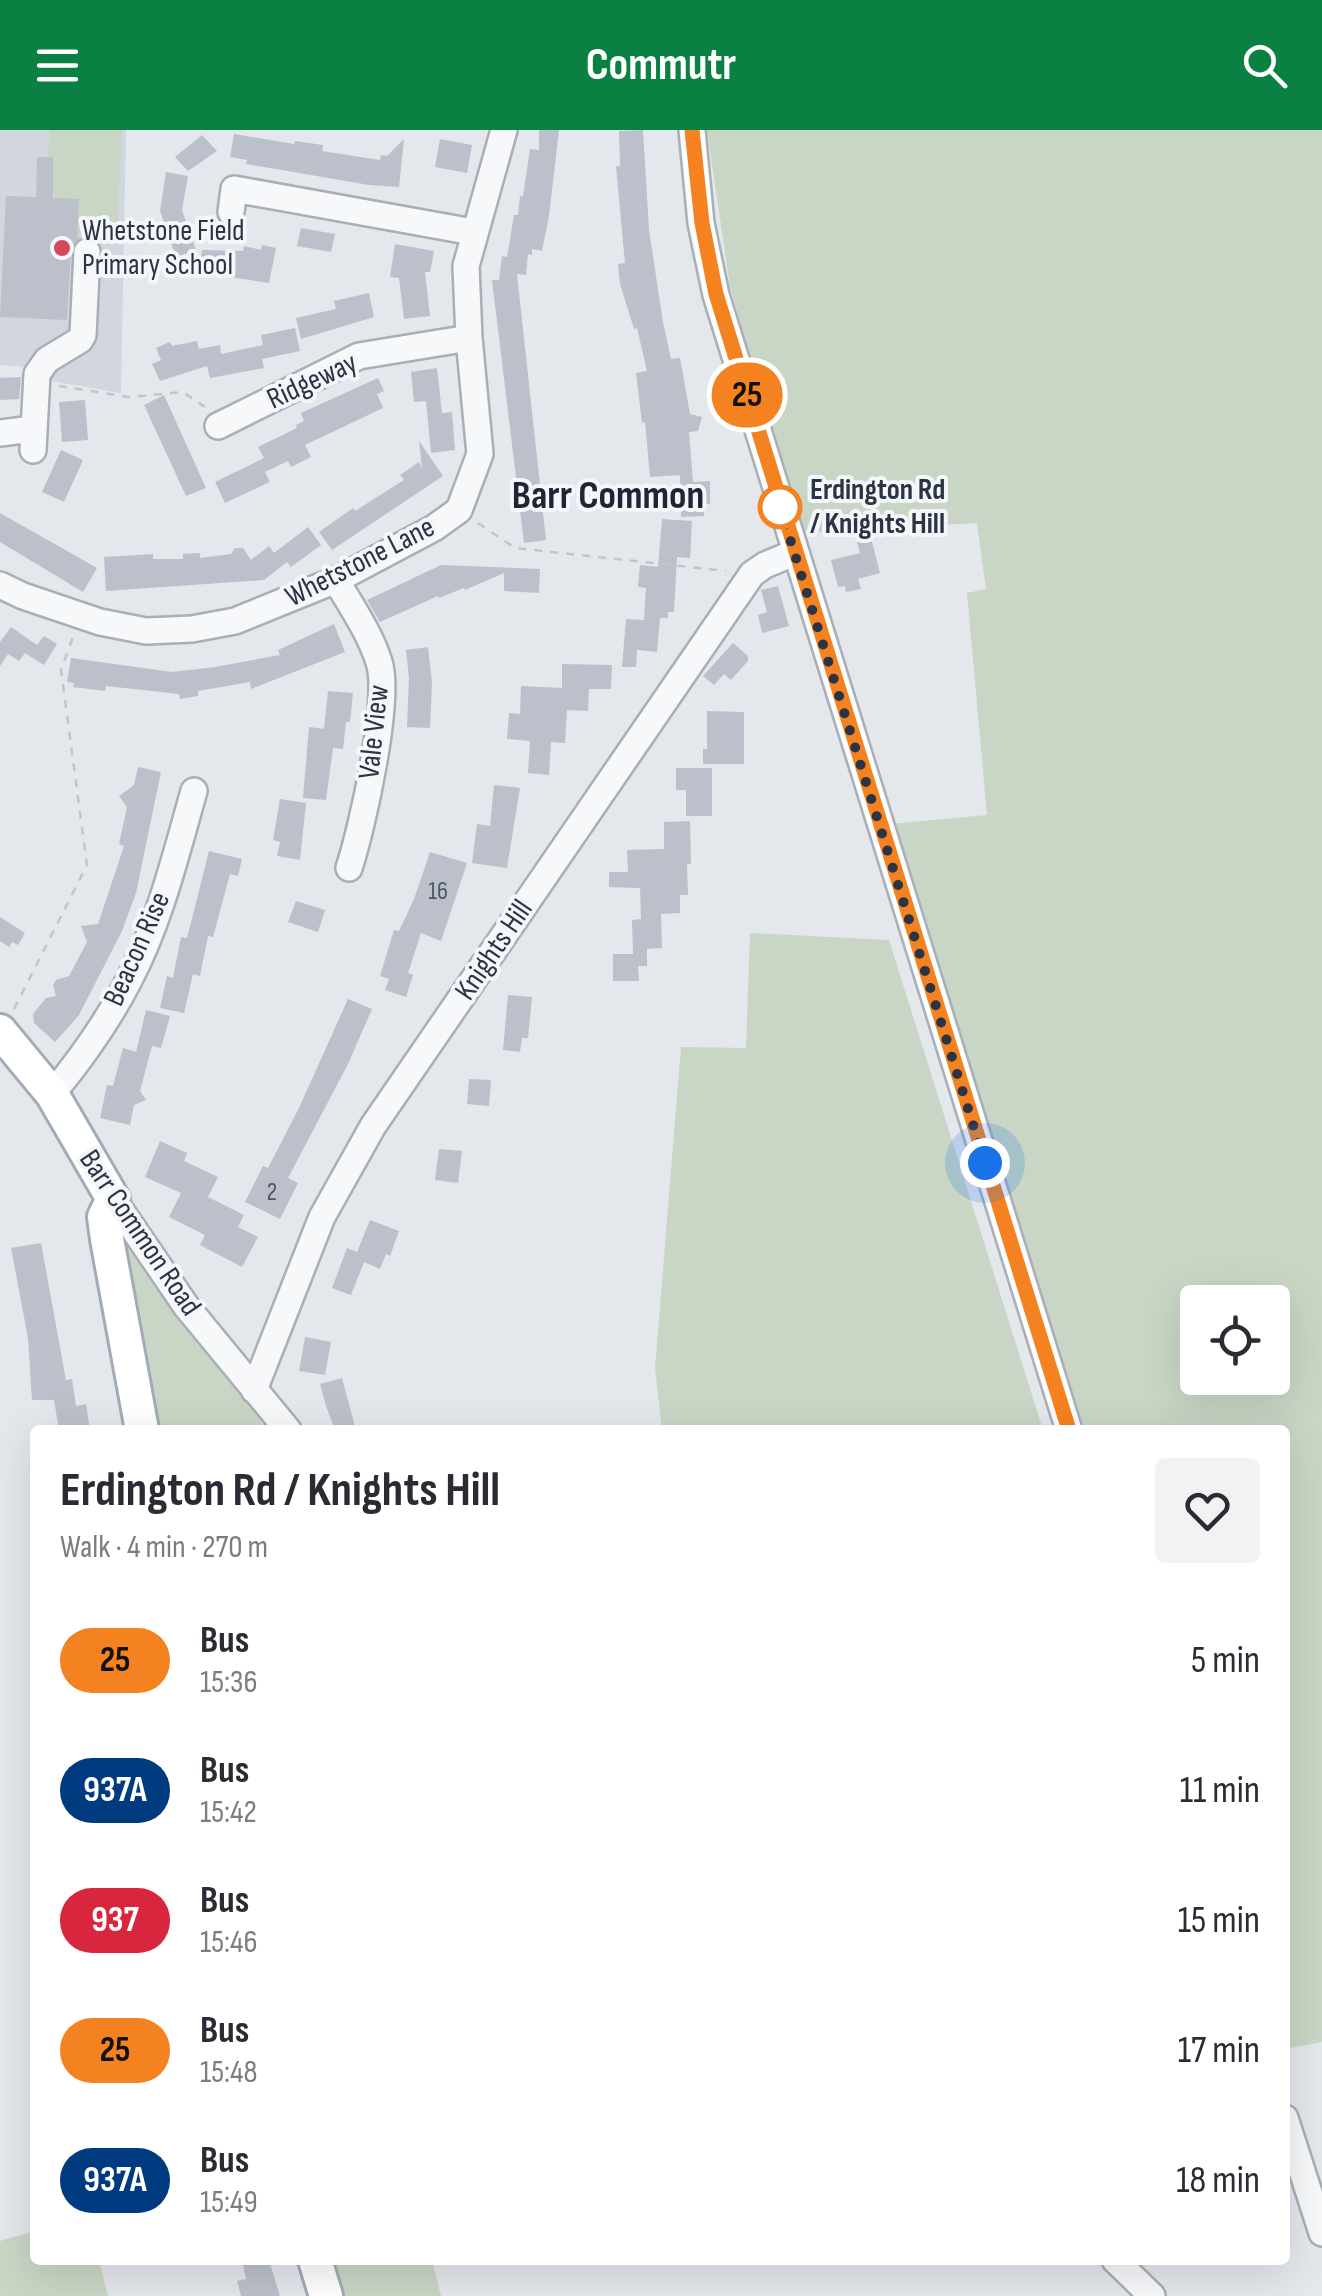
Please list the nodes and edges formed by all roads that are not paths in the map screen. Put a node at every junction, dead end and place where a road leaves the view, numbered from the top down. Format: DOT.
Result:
graph roads {
  1 [pos="504,130"];
  2 [pos="692,130"];
  3 [pos="231,212"];
  4 [pos="473,232"];
  5 [pos="87,252"];
  6 [pos="468,338"];
  7 [pos="215,425"];
  8 [pos="0,432"];
  9 [pos="794,553"];
  10 [pos="336,580"];
  11 [pos="0,585"];
  12 [pos="194,790"];
  13 [pos="348,868"];
  14 [pos="1,1032"];
  15 [pos="52,1094"];
  16 [pos="113,1198"];
  17 [pos="254,1390"];
  18 [pos="141,1425"];
  19 [pos="284,1425"];
  20 [pos="1067,1425"];
  21 [pos="1290,2134"];
  22 [pos="1322,2234"];
  23 [pos="317,2265"];
  24 [pos="1120,2265"];
  25 [pos="326,2296"];
  26 [pos="1152,2296"];
  1 -- 4 [label="street, Whetstone Lane"];
  2 -- 9 [label="street"];
  3 -- 4 [label="street"];
  4 -- 6 [label="street, Whetstone Lane"];
  5 -- 8 [label="street"];
  6 -- 7 [label="street, Ridgeway"];
  6 -- 10 [label="street, Whetstone Lane"];
  9 -- 17 [label="street, Knights Hill"];
  9 -- 20 [label="street"];
  10 -- 11 [label="street, Whetstone Lane"];
  10 -- 13 [label="street, Vale View"];
  12 -- 15 [label="street, Beacon Rise"];
  14 -- 15 [label="main road, Barr Common Road"];
  15 -- 16 [label="main road, Barr Common Road"];
  16 -- 17 [label="street, Barr Common Road"];
  16 -- 18 [label="main road"];
  17 -- 19 [label="street, Barr Common Road"];
  21 -- 22 [label="street"];
  23 -- 25 [label="main road"];
  24 -- 26 [label="street"];
}
